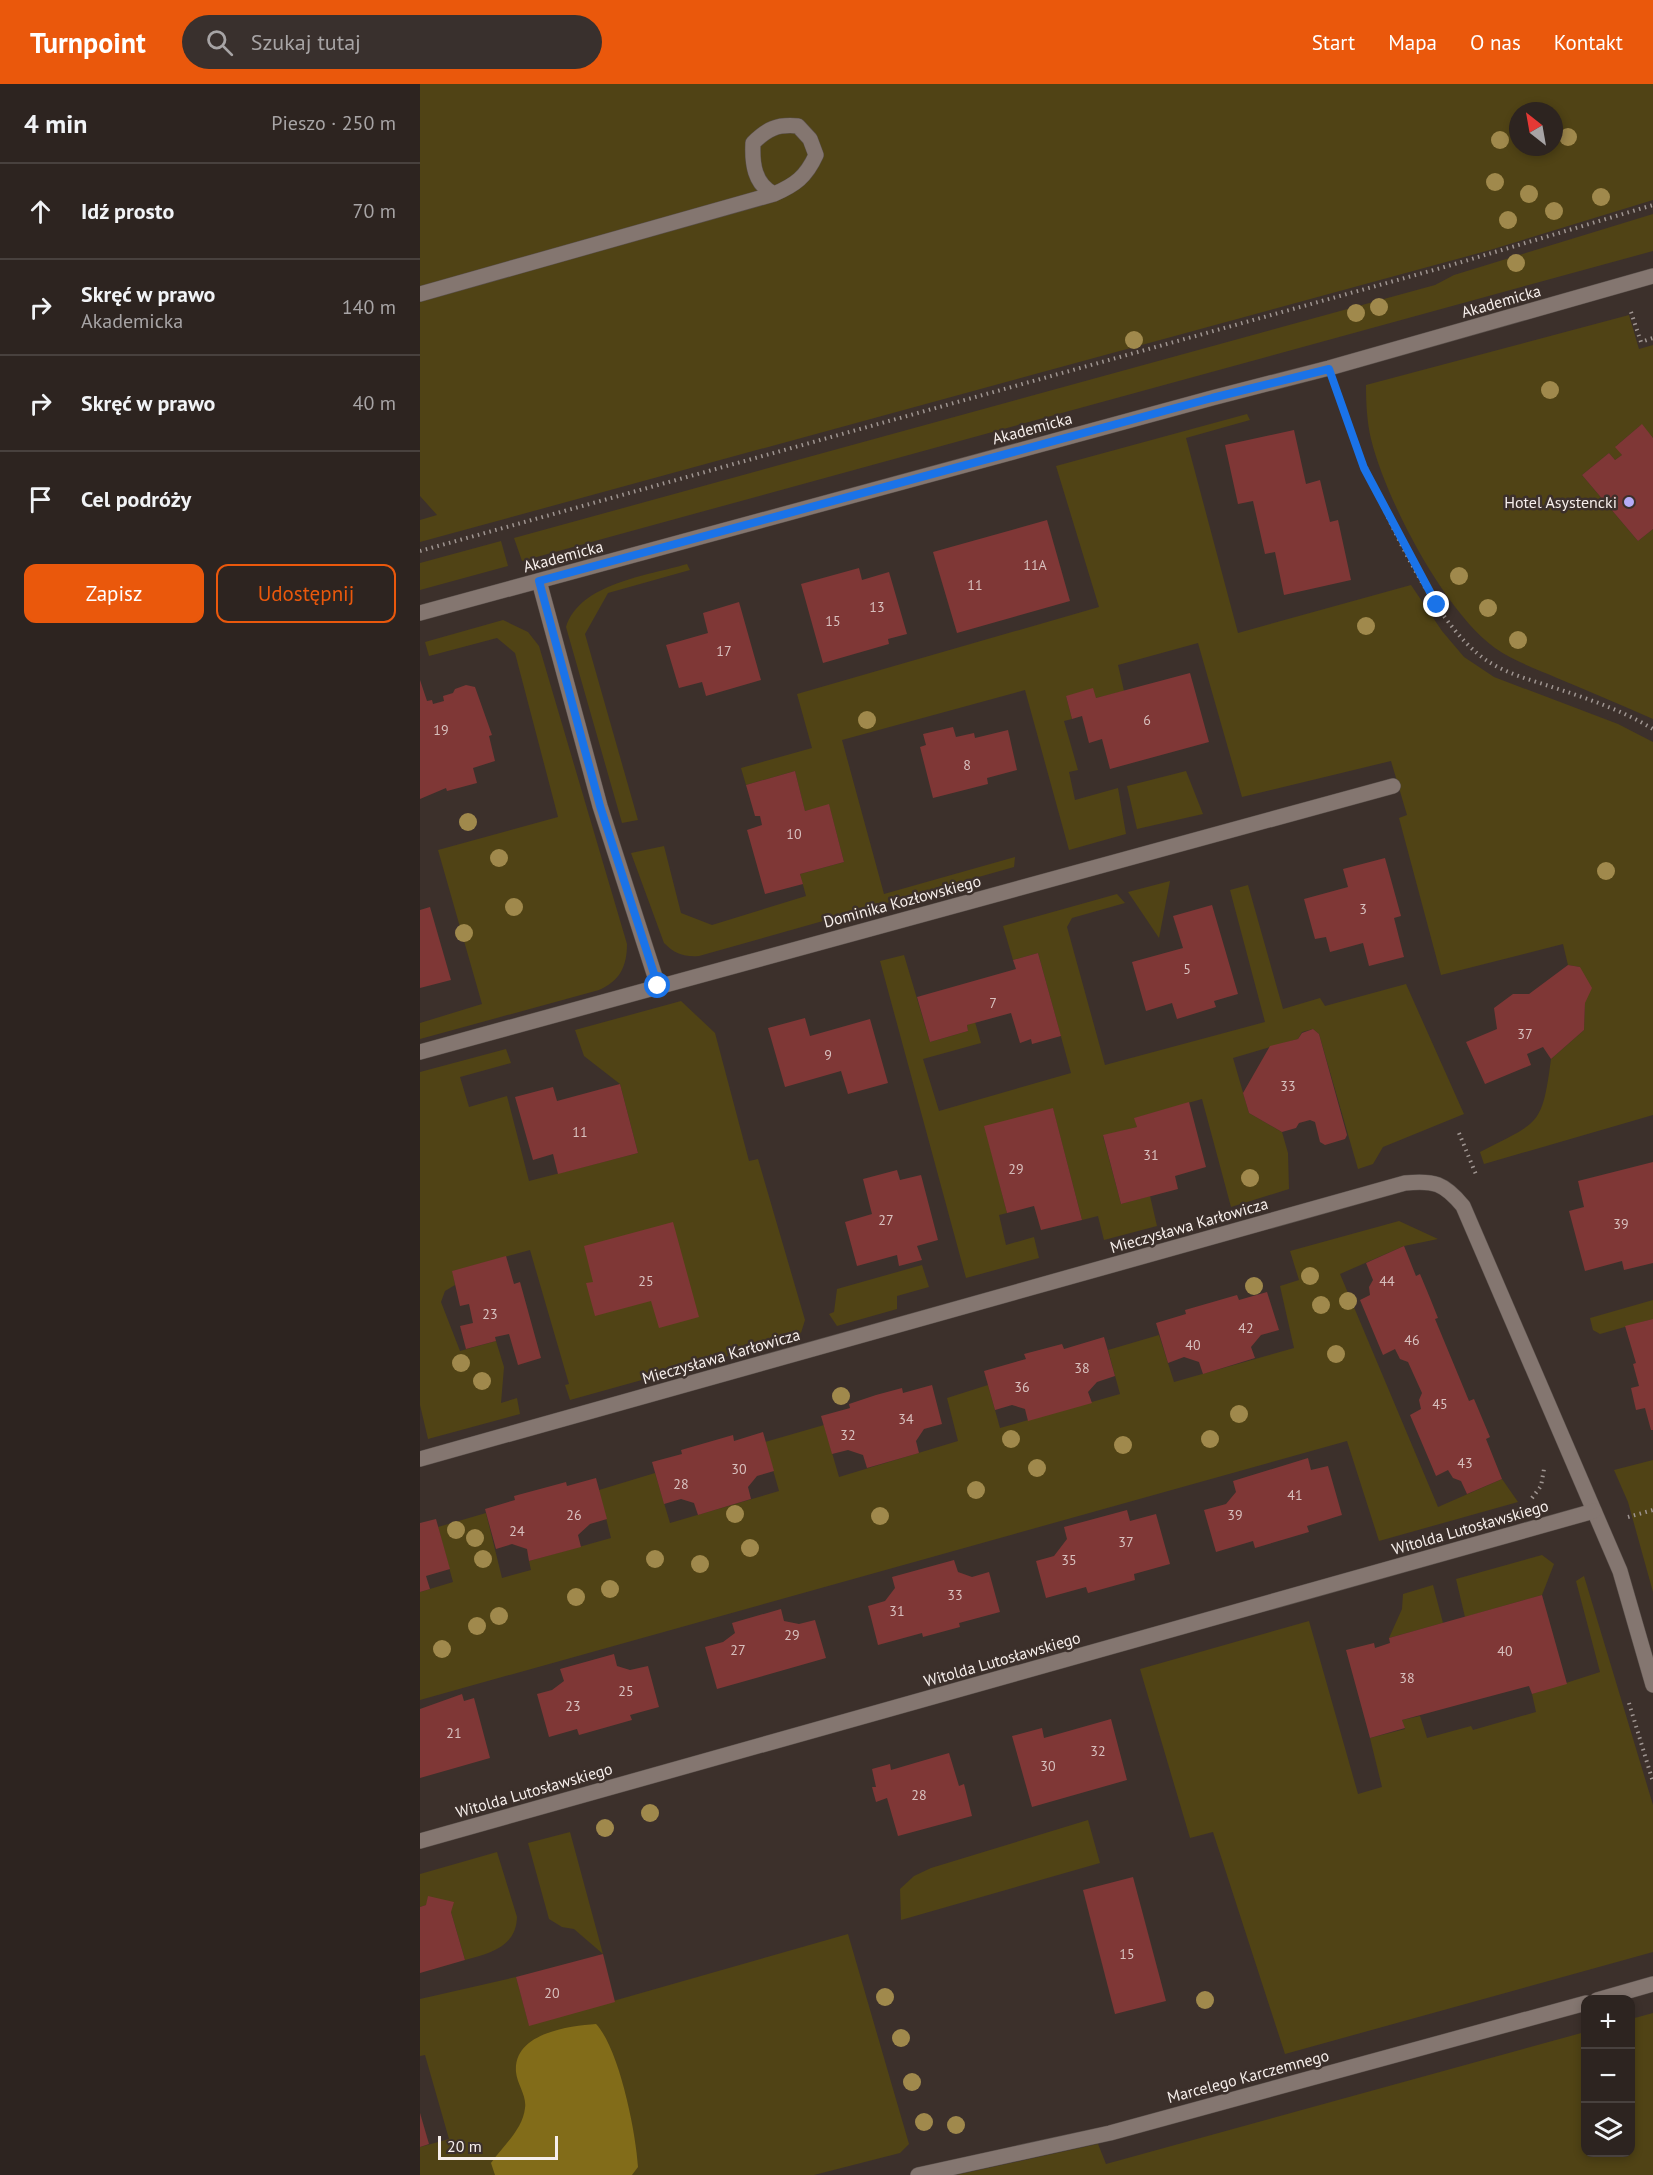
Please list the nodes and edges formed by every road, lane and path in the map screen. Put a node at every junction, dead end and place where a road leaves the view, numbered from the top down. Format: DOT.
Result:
graph roads {
  1 [pos="774,194"];
  2 [pos="1653,205"];
  3 [pos="1653,276"];
  4 [pos="420,294"];
  5 [pos="1631,310"];
  6 [pos="1653,338"];
  7 [pos="1329,369"];
  8 [pos="420,551"];
  9 [pos="539,581"];
  10 [pos="420,613"];
  11 [pos="1653,729"];
  12 [pos="1393,786"];
  13 [pos="658,986"];
  14 [pos="420,1052"];
  15 [pos="420,1459"];
  16 [pos="1544,1468"];
  17 [pos="1529,1503"];
  18 [pos="1653,1510"];
  19 [pos="1594,1511"];
  20 [pos="1623,1518"];
  21 [pos="1653,1685"];
  22 [pos="420,1841"];
  23 [pos="1653,1984"];
  24 [pos="1615,1995"];
  25 [pos="1581,2004"];
  26 [pos="918,2175"];
  1 -- 1 [label="street"];
  1 -- 4 [label="street"];
  2 -- 8 [label="path"];
  3 -- 7 [label="street, Akademicka"];
  5 -- 6 [label="path"];
  7 -- 9 [label="street, Akademicka"];
  7 -- 11 [label="path"];
  9 -- 10 [label="street, Akademicka"];
  9 -- 13 [label="street"];
  12 -- 13 [label="street, Dominika Kozłowskiego"];
  13 -- 14 [label="street, Dominika Kozłowskiego"];
  15 -- 19 [label="street, Mieczysława Karłowicza"];
  16 -- 17 [label="path"];
  18 -- 20 [label="path"];
  19 -- 21 [label="street, Mieczysława Karłowicza"];
  19 -- 22 [label="street, Witolda Lutosławskiego"];
  23 -- 24 [label="street"];
  25 -- 26 [label="street, Marcelego Karczemnego"];
}
